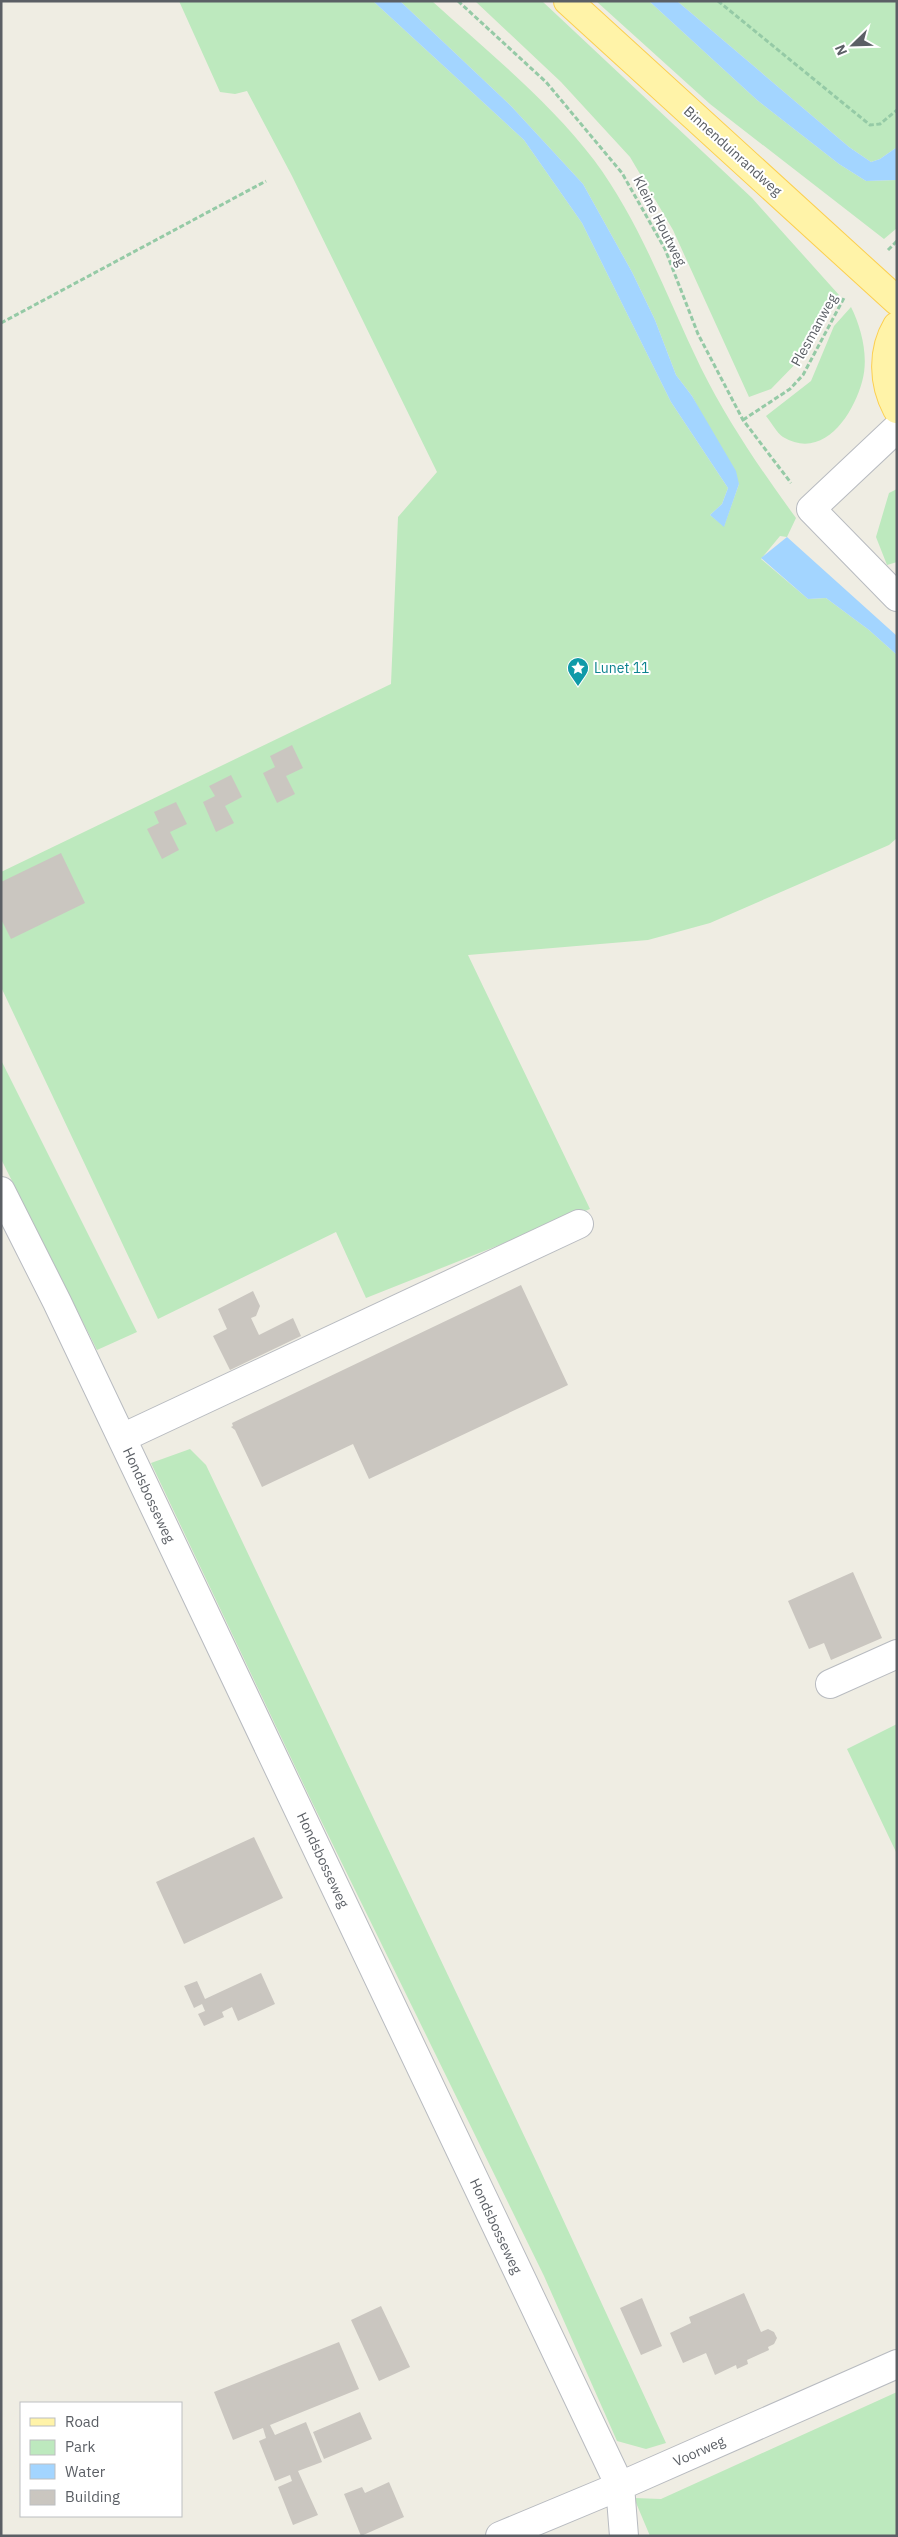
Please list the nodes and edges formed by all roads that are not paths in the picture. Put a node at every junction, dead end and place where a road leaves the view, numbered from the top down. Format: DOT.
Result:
graph roads {
  1 [pos="568,1"];
  2 [pos="897,301"];
  3 [pos="897,326"];
  4 [pos="897,409"];
  5 [pos="897,428"];
  6 [pos="897,597"];
  7 [pos="1,1191"];
  8 [pos="579,1224"];
  9 [pos="122,1438"];
  10 [pos="897,1654"];
  11 [pos="830,1684"];
  12 [pos="897,2364"];
  13 [pos="620,2486"];
  14 [pos="500,2536"];
  15 [pos="624,2536"];
  1 -- 2 [label="main road, Binnenduinrandweg"];
  3 -- 4 [label="main road"];
  5 -- 6 [label="street"];
  7 -- 9 [label="street, Hondsbosseweg"];
  8 -- 9 [label="street"];
  9 -- 13 [label="street, Hondsbosseweg"];
  10 -- 11 [label="street"];
  12 -- 13 [label="street, Voorweg"];
  13 -- 14 [label="street, Voorweg"];
  13 -- 15 [label="street, Hondsbosseweg"];
}
